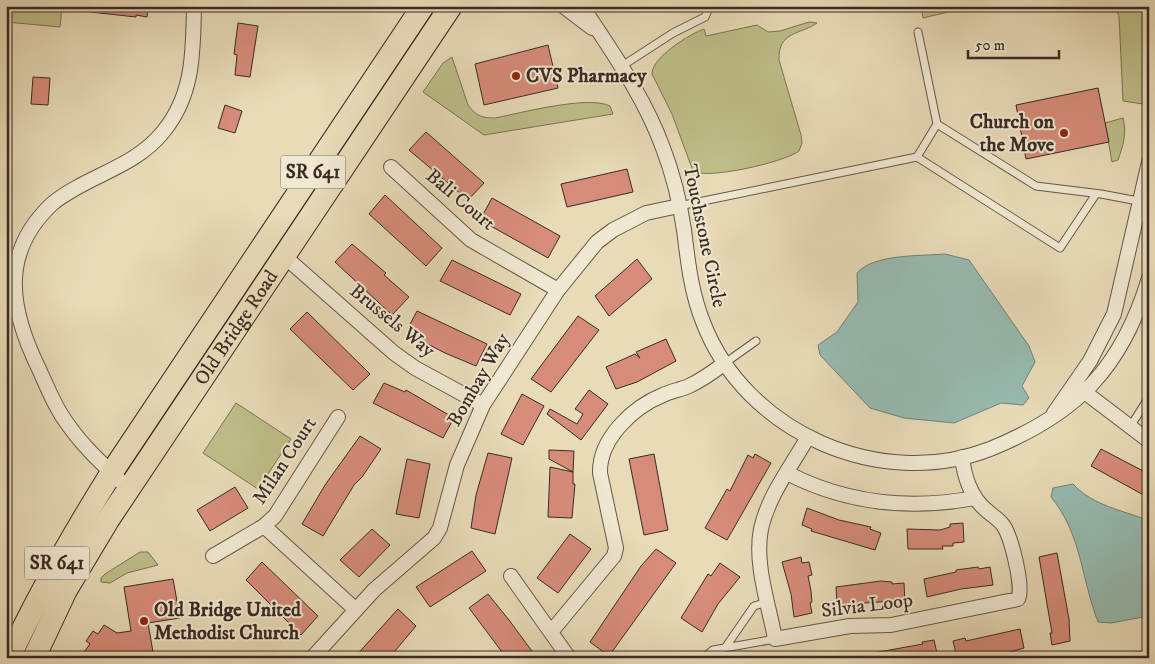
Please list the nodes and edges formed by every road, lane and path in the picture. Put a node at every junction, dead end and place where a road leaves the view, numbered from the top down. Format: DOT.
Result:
graph roads {
  1 [pos="194,6"];
  2 [pos="423,6"];
  3 [pos="451,6"];
  4 [pos="563,6"];
  5 [pos="582,6"];
  6 [pos="710,6"];
  7 [pos="596,31"];
  8 [pos="918,32"];
  9 [pos="622,66"];
  10 [pos="937,124"];
  11 [pos="917,156"];
  12 [pos="1149,162"];
  13 [pos="391,167"];
  14 [pos="1096,194"];
  15 [pos="1144,202"];
  16 [pos="679,206"];
  17 [pos="284,256"];
  18 [pos="1149,278"];
  19 [pos="558,290"];
  20 [pos="756,341"];
  21 [pos="725,363"];
  22 [pos="1074,384"];
  23 [pos="1086,392"];
  24 [pos="1149,397"];
  25 [pos="483,405"];
  26 [pos="1052,416"];
  27 [pos="338,417"];
  28 [pos="1130,427"];
  29 [pos="808,437"];
  30 [pos="1149,441"];
  31 [pos="962,457"];
  32 [pos="112,472"];
  33 [pos="788,473"];
  34 [pos="129,489"];
  35 [pos="976,498"];
  36 [pos="264,526"];
  37 [pos="213,556"];
  38 [pos="511,576"];
  39 [pos="768,602"];
  40 [pos="356,610"];
  41 [pos="551,632"];
  42 [pos="776,639"];
  43 [pos="725,648"];
  44 [pos="314,656"];
  45 [pos="9,658"];
  46 [pos="34,658"];
  47 [pos="569,658"];
  48 [pos="703,658"];
  1 -- 32 [label="street"];
  2 -- 32 [label="main road, Old Bridge Road / SR 641"];
  3 -- 17 [label="main road, Old Bridge Road / SR 641"];
  4 -- 7 [label="street, Touchstone Circle"];
  5 -- 7 [label="street, Touchstone Circle"];
  6 -- 9 [label="lane"];
  7 -- 9 [label="street, Touchstone Circle"];
  8 -- 10 [label="lane"];
  9 -- 16 [label="street, Touchstone Circle"];
  10 -- 11 [label="lane"];
  10 -- 14 [label="lane"];
  11 -- 14 [label="lane"];
  11 -- 16 [label="lane"];
  12 -- 15 [label="street, Touchstone Circle"];
  13 -- 19 [label="street, Bali Court"];
  14 -- 15 [label="lane"];
  15 -- 22 [label="street, Touchstone Circle"];
  16 -- 19 [label="street, Bombay Way"];
  16 -- 21 [label="street, Touchstone Circle"];
  17 -- 25 [label="street, Brussels Way"];
  17 -- 34 [label="main road, Old Bridge Road / SR 641"];
  18 -- 23 [label="street, Touchstone Circle"];
  19 -- 25 [label="street, Bombay Way"];
  20 -- 21 [label="lane"];
  21 -- 29 [label="street, Touchstone Circle"];
  21 -- 41 [label="street"];
  22 -- 23 [label="street"];
  22 -- 26 [label="street, Touchstone Circle"];
  23 -- 26 [label="street, Touchstone Circle"];
  23 -- 28 [label="street"];
  24 -- 28 [label="lane"];
  25 -- 40 [label="street, Bombay Way"];
  26 -- 31 [label="street, Touchstone Circle"];
  27 -- 36 [label="street, Milan Court"];
  28 -- 30 [label="street"];
  29 -- 31 [label="street, Touchstone Circle"];
  29 -- 33 [label="street"];
  31 -- 35 [label="street, Silvia Loop"];
  32 -- 34 [label="street"];
  32 -- 45 [label="main road, Old Bridge Road / SR 641"];
  33 -- 35 [label="street"];
  33 -- 39 [label="street"];
  34 -- 46 [label="main road, Old Bridge Road / SR 641"];
  35 -- 42 [label="street, Silvia Loop"];
  36 -- 37 [label="street, Milan Court"];
  36 -- 40 [label="street"];
  38 -- 41 [label="street"];
  39 -- 42 [label="street"];
  39 -- 43 [label="lane"];
  40 -- 44 [label="street, Bombay Way"];
  41 -- 47 [label="street"];
  42 -- 43 [label="lane"];
  43 -- 48 [label="lane"];
}
